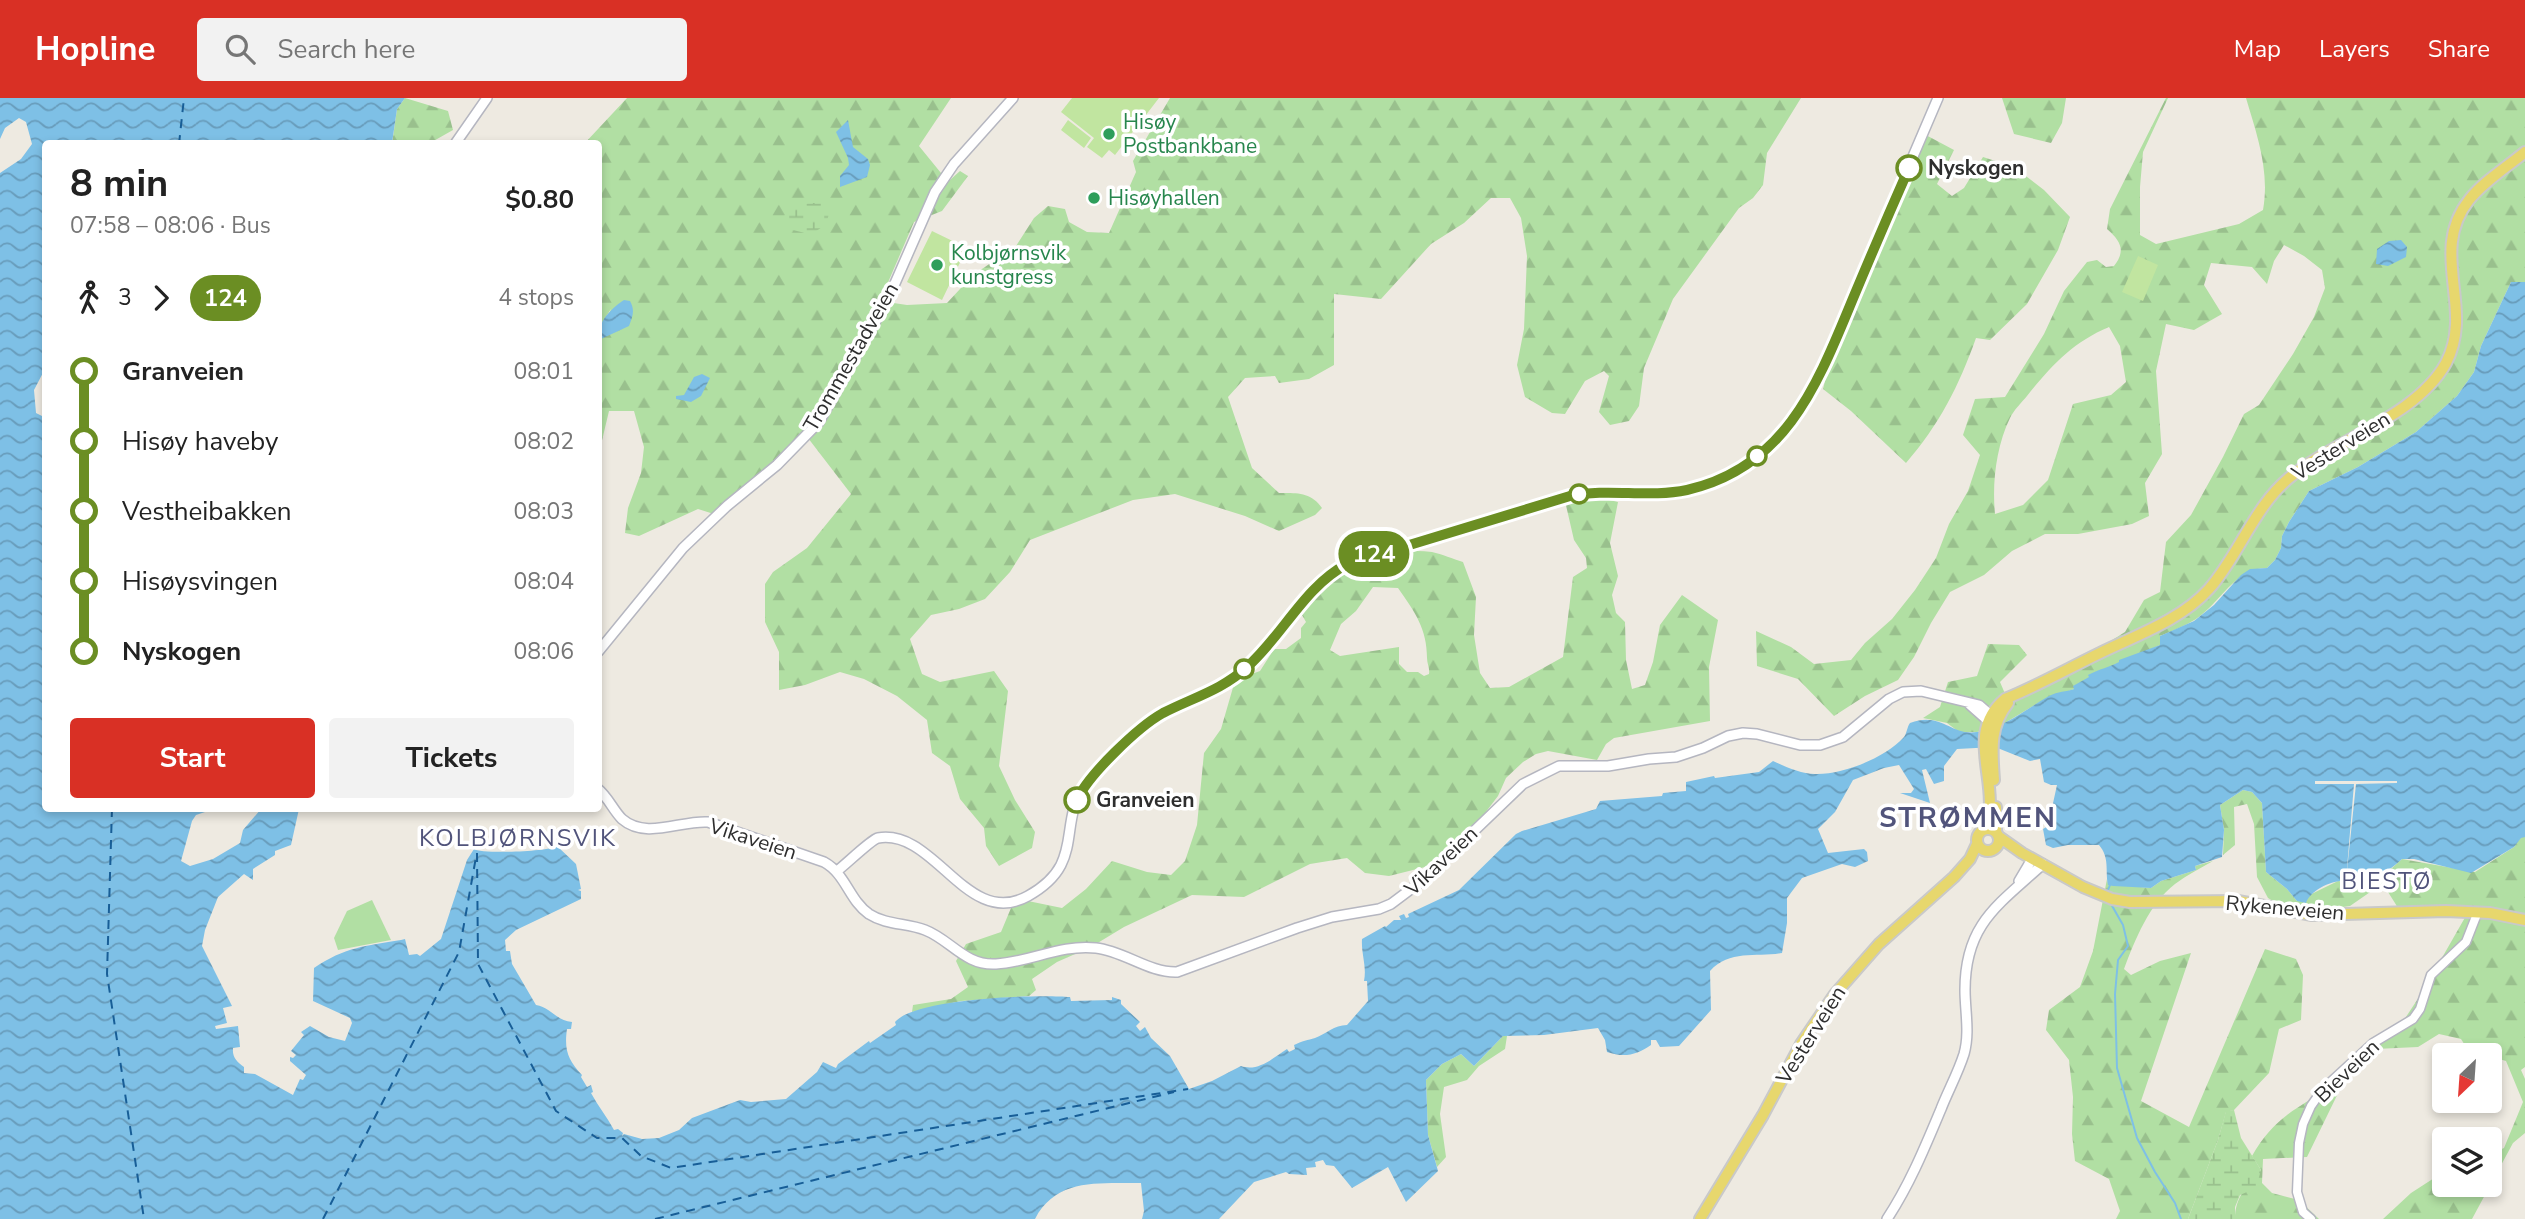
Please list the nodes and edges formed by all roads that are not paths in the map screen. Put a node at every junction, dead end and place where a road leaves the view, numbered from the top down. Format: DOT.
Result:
graph roads {
  1 [pos="487,98"];
  2 [pos="1013,98"];
  3 [pos="1938,98"];
  4 [pos="457,140"];
  5 [pos="2525,152"];
  6 [pos="602,647"];
  7 [pos="1991,721"];
  8 [pos="602,794"];
  9 [pos="1993,833"];
  10 [pos="1977,844"];
  11 [pos="1990,850"];
  12 [pos="2034,861"];
  13 [pos="837,871"];
  14 [pos="1954,877"];
  15 [pos="2477,914"];
  16 [pos="2521,920"];
  17 [pos="1700,1219"];
  18 [pos="1887,1219"];
  19 [pos="2311,1219"];
  1 -- 4 [label="main road"];
  2 -- 6 [label="main road, Trommestadveien"];
  3 -- 13 [label="main road"];
  5 -- 7 [label="main road, Vesterveien"];
  7 -- 9 [label="main road"];
  7 -- 13 [label="main road, Vikaveien"];
  8 -- 13 [label="main road, Vikaveien"];
  9 -- 10 [label="main road, Vesterveien"];
  9 -- 11 [label="main road"];
  9 -- 12 [label="main road, Rykeneveien"];
  10 -- 11 [label="main road"];
  10 -- 14 [label="main road, Vesterveien"];
  11 -- 12 [label="main road, Rykeneveien"];
  11 -- 14 [label="main road, Vesterveien"];
  12 -- 15 [label="main road, Rykeneveien"];
  12 -- 18 [label="main road"];
  14 -- 17 [label="main road, Vesterveien"];
  15 -- 16 [label="main road, Rykeneveien"];
  15 -- 19 [label="street, Bieveien"];
}
